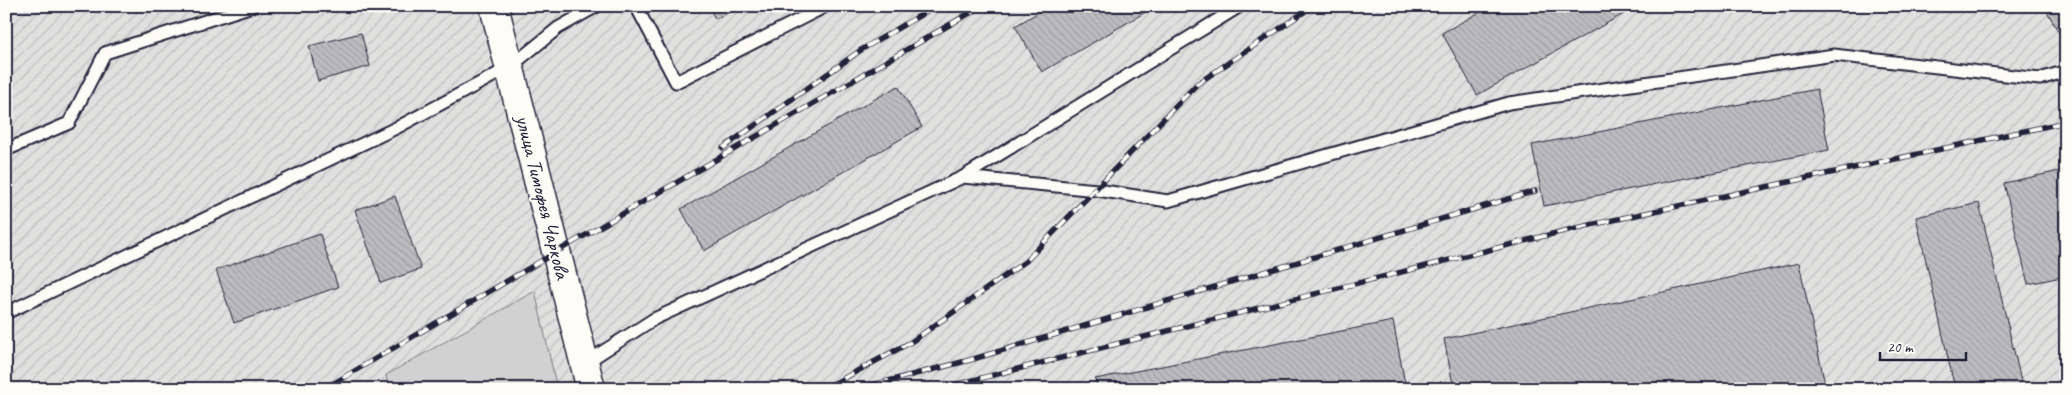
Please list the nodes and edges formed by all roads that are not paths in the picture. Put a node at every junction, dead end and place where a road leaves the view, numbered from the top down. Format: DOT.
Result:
graph roads {
  1 [pos="252,6"];
  2 [pos="494,6"];
  3 [pos="597,6"];
  4 [pos="636,6"];
  5 [pos="826,6"];
  6 [pos="1240,6"];
  7 [pos="510,67"];
  8 [pos="2066,71"];
  9 [pos="6,150"];
  10 [pos="963,176"];
  11 [pos="6,313"];
  12 [pos="585,363"];
  13 [pos="591,389"];
  1 -- 9 [label="lane"];
  2 -- 7 [label="main road, улица Тимофея Чаркова"];
  3 -- 7 [label="lane"];
  4 -- 5 [label="lane"];
  6 -- 10 [label="lane"];
  7 -- 11 [label="lane"];
  7 -- 12 [label="main road, улица Тимофея Чаркова"];
  8 -- 10 [label="lane"];
  10 -- 12 [label="lane"];
  12 -- 13 [label="main road, улица Тимофея Чаркова"];
}
